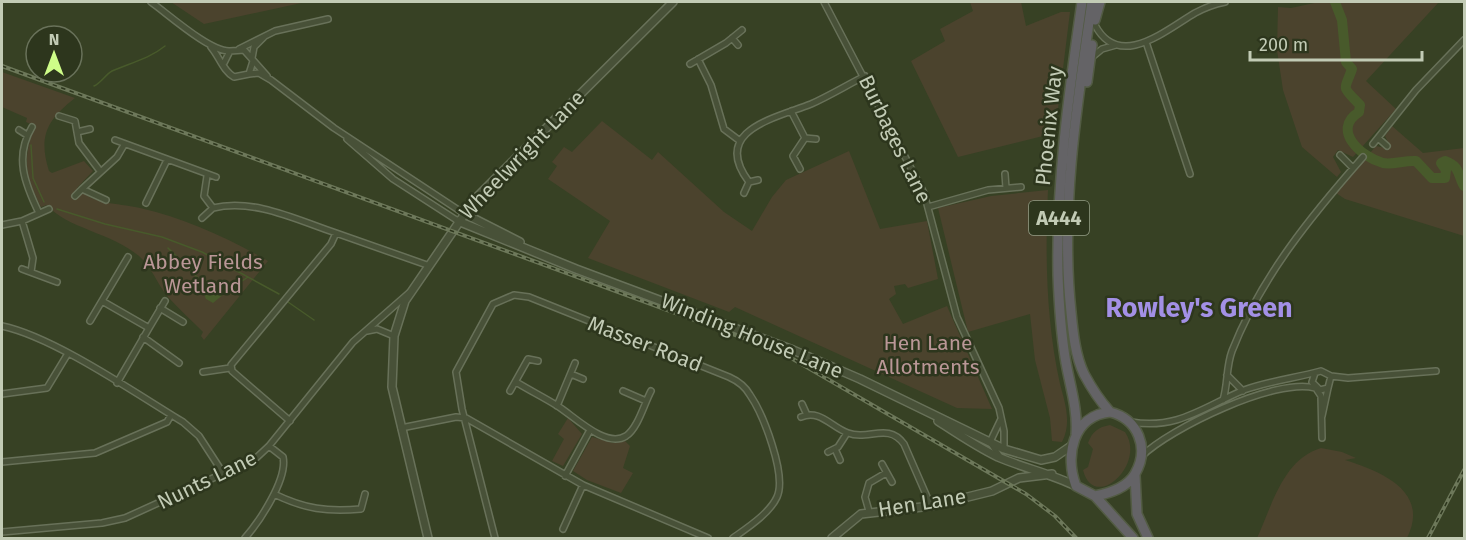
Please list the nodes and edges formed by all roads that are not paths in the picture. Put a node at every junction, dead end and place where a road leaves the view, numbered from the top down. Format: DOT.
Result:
graph roads {
  1 [pos="151,2"];
  2 [pos="673,2"];
  3 [pos="824,2"];
  4 [pos="1082,2"];
  5 [pos="1092,2"];
  6 [pos="1100,2"];
  7 [pos="1225,2"];
  8 [pos="312,14"];
  9 [pos="328,19"];
  10 [pos="314,22"];
  11 [pos="1095,25"];
  12 [pos="742,30"];
  13 [pos="267,34"];
  14 [pos="732,38"];
  15 [pos="1464,40"];
  16 [pos="1146,42"];
  17 [pos="208,44"];
  18 [pos="738,45"];
  19 [pos="1116,45"];
  20 [pos="239,49"];
  21 [pos="230,51"];
  22 [pos="253,59"];
  23 [pos="698,59"];
  24 [pos="1090,59"];
  25 [pos="224,63"];
  26 [pos="690,63"];
  27 [pos="249,74"];
  28 [pos="865,76"];
  29 [pos="271,80"];
  30 [pos="791,111"];
  31 [pos="59,116"];
  32 [pos="32,127"];
  33 [pos="334,128"];
  34 [pos="90,129"];
  35 [pos="19,130"];
  36 [pos="77,132"];
  37 [pos="27,135"];
  38 [pos="805,138"];
  39 [pos="1378,138"];
  40 [pos="115,140"];
  41 [pos="816,140"];
  42 [pos="740,141"];
  43 [pos="1373,144"];
  44 [pos="124,145"];
  45 [pos="1387,146"];
  46 [pos="1340,155"];
  47 [pos="1363,157"];
  48 [pos="167,160"];
  49 [pos="1353,168"];
  50 [pos="800,169"];
  51 [pos="100,171"];
  52 [pos="1005,174"];
  53 [pos="1190,174"];
  54 [pos="207,176"];
  55 [pos="1072,176"];
  56 [pos="216,177"];
  57 [pos="758,180"];
  58 [pos="749,182"];
  59 [pos="1021,187"];
  60 [pos="1006,188"];
  61 [pos="82,189"];
  62 [pos="744,192"];
  63 [pos="140,193"];
  64 [pos="148,195"];
  65 [pos="75,196"];
  66 [pos="106,200"];
  67 [pos="146,203"];
  68 [pos="928,207"];
  69 [pos="213,208"];
  70 [pos="48,209"];
  71 [pos="39,213"];
  72 [pos="463,213"];
  73 [pos="202,218"];
  74 [pos="22,221"];
  75 [pos="458,221"];
  76 [pos="2,225"];
  77 [pos="336,233"];
  78 [pos="128,257"];
  79 [pos="427,265"];
  80 [pos="22,269"];
  81 [pos="576,269"];
  82 [pos="32,273"];
  83 [pos="57,282"];
  84 [pos="410,292"];
  85 [pos="165,300"];
  86 [pos="102,301"];
  87 [pos="160,308"];
  88 [pos="90,321"];
  89 [pos="183,322"];
  90 [pos="2,326"];
  91 [pos="149,328"];
  92 [pos="361,335"];
  93 [pos="394,336"];
  94 [pos="143,337"];
  95 [pos="67,355"];
  96 [pos="538,360"];
  97 [pos="179,363"];
  98 [pos="575,363"];
  99 [pos="230,369"];
  100 [pos="1436,371"];
  101 [pos="203,372"];
  102 [pos="1315,373"];
  103 [pos="571,374"];
  104 [pos="1227,375"];
  105 [pos="1331,376"];
  106 [pos="1348,378"];
  107 [pos="583,379"];
  108 [pos="516,382"];
  109 [pos="117,383"];
  110 [pos="1329,387"];
  111 [pos="1316,389"];
  112 [pos="510,391"];
  113 [pos="622,391"];
  114 [pos="651,391"];
  115 [pos="1243,391"];
  116 [pos="2,394"];
  117 [pos="1223,400"];
  118 [pos="645,401"];
  119 [pos="802,404"];
  120 [pos="557,406"];
  121 [pos="924,412"];
  122 [pos="1110,412"];
  123 [pos="171,415"];
  124 [pos="1322,416"];
  125 [pos="1001,417"];
  126 [pos="466,418"];
  127 [pos="290,421"];
  128 [pos="1131,422"];
  129 [pos="401,428"];
  130 [pos="590,430"];
  131 [pos="847,433"];
  132 [pos="1076,434"];
  133 [pos="1322,438"];
  134 [pos="990,442"];
  135 [pos="269,446"];
  136 [pos="1071,446"];
  137 [pos="835,449"];
  138 [pos="1004,449"];
  139 [pos="828,452"];
  140 [pos="1001,458"];
  141 [pos="1140,459"];
  142 [pos="840,460"];
  143 [pos="1041,460"];
  144 [pos="2,462"];
  145 [pos="882,464"];
  146 [pos="1028,467"];
  147 [pos="886,473"];
  148 [pos="223,474"];
  149 [pos="1052,474"];
  150 [pos="1135,475"];
  151 [pos="565,476"];
  152 [pos="1019,478"];
  153 [pos="892,482"];
  154 [pos="583,485"];
  155 [pos="1076,486"];
  156 [pos="274,494"];
  157 [pos="365,494"];
  158 [pos="1095,496"];
  159 [pos="931,506"];
  160 [pos="869,511"];
  161 [pos="563,529"];
  162 [pos="2,532"];
  163 [pos="245,538"];
  164 [pos="428,538"];
  165 [pos="495,538"];
  166 [pos="708,538"];
  167 [pos="734,538"];
  168 [pos="832,538"];
  169 [pos="1133,538"];
  170 [pos="1148,538"];
  1 -- 17 [label="street"];
  2 -- 72 [label="street, Wheelwright Lane"];
  3 -- 28 [label="street, Burbages Lane"];
  4 -- 132 [label="highway, Phoenix Way / A444"];
  5 -- 55 [label="highway, Phoenix Way / A444"];
  6 -- 11 [label="highway"];
  7 -- 16 [label="street"];
  8 -- 10 [label="street"];
  9 -- 10 [label="street"];
  10 -- 13 [label="street"];
  11 -- 19 [label="street"];
  11 -- 24 [label="highway"];
  12 -- 14 [label="street"];
  13 -- 20 [label="street"];
  13 -- 22 [label="street"];
  14 -- 18 [label="street"];
  14 -- 23 [label="street"];
  15 -- 39 [label="street"];
  16 -- 19 [label="street"];
  16 -- 53 [label="street"];
  17 -- 21 [label="street"];
  17 -- 25 [label="street"];
  19 -- 24 [label="street"];
  20 -- 21 [label="street"];
  20 -- 22 [label="street"];
  21 -- 25 [label="street"];
  22 -- 27 [label="street"];
  22 -- 29 [label="street, Winding House Lane"];
  23 -- 26 [label="street"];
  23 -- 42 [label="street"];
  24 -- 55 [label="highway"];
  25 -- 27 [label="street"];
  27 -- 29 [label="street, Winding House Lane"];
  28 -- 30 [label="street"];
  28 -- 68 [label="street, Burbages Lane"];
  29 -- 33 [label="street, Winding House Lane"];
  30 -- 38 [label="street"];
  30 -- 42 [label="street"];
  31 -- 36 [label="street"];
  32 -- 37 [label="street"];
  33 -- 72 [label="street, Winding House Lane"];
  33 -- 75 [label="street, Winding House Lane"];
  34 -- 36 [label="street"];
  35 -- 37 [label="street"];
  36 -- 51 [label="street"];
  37 -- 71 [label="street"];
  38 -- 41 [label="street"];
  38 -- 50 [label="street"];
  39 -- 43 [label="street"];
  39 -- 45 [label="street"];
  40 -- 44 [label="street"];
  42 -- 58 [label="street"];
  44 -- 48 [label="street"];
  44 -- 51 [label="street"];
  46 -- 49 [label="street"];
  47 -- 49 [label="street"];
  48 -- 54 [label="street"];
  48 -- 64 [label="street"];
  49 -- 104 [label="street"];
  51 -- 61 [label="street"];
  52 -- 60 [label="street"];
  54 -- 56 [label="street"];
  54 -- 69 [label="street"];
  55 -- 122 [label="highway, Phoenix Way / A444"];
  57 -- 58 [label="street"];
  58 -- 62 [label="street"];
  59 -- 60 [label="street"];
  60 -- 68 [label="street"];
  61 -- 65 [label="street"];
  61 -- 66 [label="street"];
  63 -- 64 [label="street"];
  64 -- 67 [label="street"];
  68 -- 125 [label="street, Burbages Lane"];
  69 -- 73 [label="street"];
  69 -- 77 [label="street"];
  70 -- 71 [label="street"];
  71 -- 74 [label="street"];
  72 -- 75 [label="street, Wheelwright Lane"];
  72 -- 81 [label="street, Winding House Lane"];
  74 -- 76 [label="street"];
  74 -- 82 [label="street"];
  75 -- 79 [label="street, Wheelwright Lane"];
  75 -- 81 [label="street, Winding House Lane"];
  77 -- 79 [label="street"];
  77 -- 99 [label="street"];
  78 -- 86 [label="street"];
  79 -- 84 [label="street, Wheelwright Lane"];
  80 -- 82 [label="street"];
  81 -- 121 [label="street, Winding House Lane"];
  82 -- 83 [label="street"];
  84 -- 92 [label="street, Nunts Lane"];
  84 -- 93 [label="street, Wheelwright Lane"];
  85 -- 87 [label="street"];
  86 -- 88 [label="street"];
  86 -- 91 [label="street"];
  87 -- 89 [label="street"];
  87 -- 91 [label="street"];
  90 -- 95 [label="street"];
  91 -- 94 [label="street"];
  92 -- 93 [label="street"];
  92 -- 127 [label="street, Nunts Lane"];
  93 -- 129 [label="street, Wheelwright Lane"];
  94 -- 97 [label="street"];
  94 -- 109 [label="street"];
  95 -- 109 [label="street"];
  95 -- 116 [label="street"];
  96 -- 108 [label="street"];
  98 -- 103 [label="street"];
  99 -- 101 [label="street"];
  99 -- 127 [label="street"];
  100 -- 106 [label="street"];
  102 -- 105 [label="street"];
  102 -- 111 [label="street"];
  102 -- 115 [label="street"];
  103 -- 107 [label="street"];
  103 -- 120 [label="street"];
  104 -- 115 [label="street"];
  104 -- 117 [label="street"];
  105 -- 106 [label="street"];
  105 -- 110 [label="street"];
  106 -- 110 [label="street"];
  108 -- 112 [label="street"];
  108 -- 120 [label="street"];
  109 -- 123 [label="street"];
  110 -- 111 [label="street"];
  110 -- 124 [label="street"];
  111 -- 124 [label="street"];
  111 -- 141 [label="street"];
  113 -- 118 [label="street"];
  114 -- 118 [label="street"];
  115 -- 117 [label="street"];
  117 -- 128 [label="street"];
  118 -- 130 [label="street"];
  119 -- 131 [label="street"];
  120 -- 130 [label="street"];
  121 -- 134 [label="street, Winding House Lane"];
  121 -- 140 [label="street, Winding House Lane"];
  122 -- 128 [label="highway"];
  122 -- 132 [label="highway"];
  123 -- 144 [label="street"];
  123 -- 148 [label="street"];
  124 -- 133 [label="street"];
  125 -- 134 [label="street"];
  125 -- 138 [label="street, Burbages Lane"];
  126 -- 129 [label="street"];
  126 -- 151 [label="street"];
  126 -- 165 [label="street, Masser Road"];
  126 -- 167 [label="street, Masser Road"];
  127 -- 135 [label="street, Nunts Lane"];
  128 -- 141 [label="highway"];
  129 -- 164 [label="street, Wheelwright Lane"];
  130 -- 151 [label="street"];
  131 -- 137 [label="street"];
  131 -- 159 [label="street"];
  132 -- 136 [label="highway"];
  134 -- 138 [label="street, Winding House Lane"];
  134 -- 140 [label="street"];
  135 -- 148 [label="street, Nunts Lane"];
  135 -- 156 [label="street"];
  136 -- 143 [label="street"];
  136 -- 155 [label="highway"];
  137 -- 139 [label="street"];
  137 -- 142 [label="street"];
  138 -- 143 [label="street, Winding House Lane"];
  140 -- 146 [label="street, Winding House Lane"];
  141 -- 150 [label="highway"];
  143 -- 146 [label="street, Hen Lane"];
  145 -- 147 [label="street"];
  146 -- 149 [label="street, Winding House Lane"];
  146 -- 152 [label="street, Hen Lane"];
  147 -- 153 [label="street"];
  147 -- 160 [label="street"];
  148 -- 162 [label="street, Nunts Lane"];
  149 -- 152 [label="street, Hen Lane"];
  149 -- 155 [label="street, Winding House Lane"];
  150 -- 158 [label="highway"];
  150 -- 170 [label="highway"];
  151 -- 154 [label="street"];
  152 -- 159 [label="street, Hen Lane"];
  154 -- 161 [label="street"];
  154 -- 166 [label="street"];
  155 -- 158 [label="highway"];
  156 -- 157 [label="street"];
  156 -- 163 [label="street"];
  158 -- 169 [label="highway"];
  159 -- 160 [label="street, Hen Lane"];
  160 -- 168 [label="street, Hen Lane"];
}
